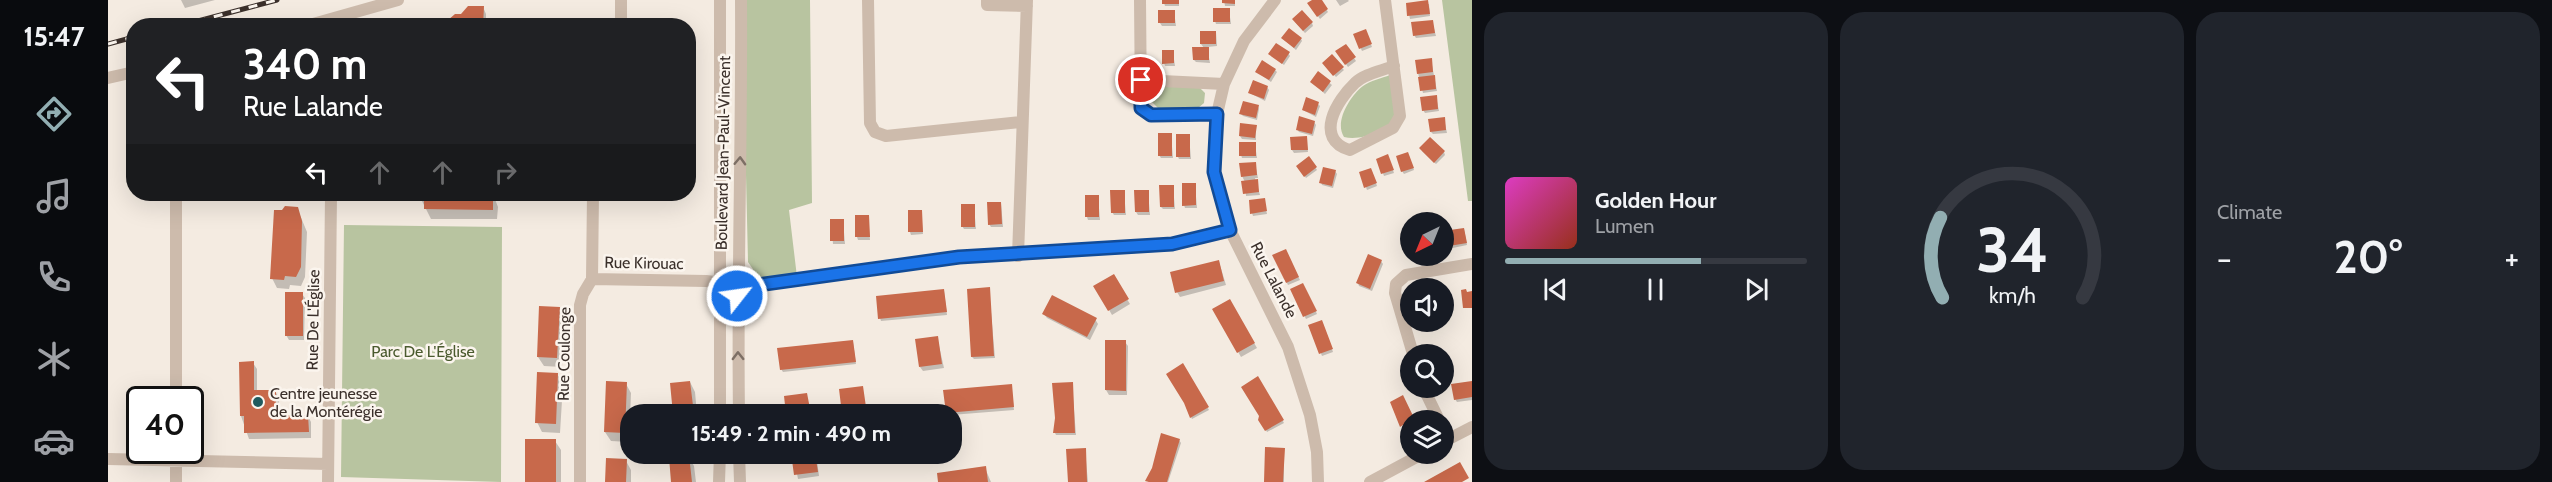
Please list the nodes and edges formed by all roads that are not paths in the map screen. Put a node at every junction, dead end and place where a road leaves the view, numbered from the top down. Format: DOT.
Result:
graph roads {
  1 [pos="398,0"];
  2 [pos="621,0"];
  3 [pos="720,0"];
  4 [pos="741,0"];
  5 [pos="868,0"];
  6 [pos="987,0"];
  7 [pos="1140,0"];
  8 [pos="1275,0"];
  9 [pos="1385,0"];
  10 [pos="1027,3"];
  11 [pos="345,18"];
  12 [pos="621,18"];
  13 [pos="1394,66"];
  14 [pos="126,74"];
  15 [pos="108,78"];
  16 [pos="1141,80"];
  17 [pos="1224,84"];
  18 [pos="1217,114"];
  19 [pos="1022,122"];
  20 [pos="176,201"];
  21 [pos="331,201"];
  22 [pos="593,201"];
  23 [pos="1230,230"];
  24 [pos="1018,256"];
  25 [pos="1472,264"];
  26 [pos="592,279"];
  27 [pos="722,282"];
  28 [pos="737,284"];
  29 [pos="1410,344"];
  30 [pos="176,386"];
  31 [pos="720,404"];
  32 [pos="739,404"];
  33 [pos="1472,427"];
  34 [pos="1454,433"];
  35 [pos="204,457"];
  36 [pos="126,458"];
  37 [pos="108,459"];
  38 [pos="176,464"];
  39 [pos="328,464"];
  40 [pos="720,464"];
  41 [pos="739,464"];
  42 [pos="1404,464"];
  43 [pos="176,482"];
  44 [pos="328,482"];
  45 [pos="580,482"];
  46 [pos="719,482"];
  47 [pos="740,482"];
  48 [pos="1318,482"];
  49 [pos="1370,482"];
  1 -- 11 [label="street"];
  2 -- 12 [label="street"];
  3 -- 27 [label="street, Boulevard Jean-Paul-Vincent"];
  28 -- 4 [label="street, Boulevard Jean-Paul-Vincent, one-way"];
  5 -- 19 [label="street"];
  6 -- 10 [label="street"];
  7 -- 16 [label="street"];
  8 -- 17 [label="street, Rue Lalande"];
  9 -- 13 [label="street"];
  10 -- 19 [label="street"];
  13 -- 13 [label="street"];
  14 -- 15 [label="street"];
  16 -- 17 [label="street"];
  16 -- 18 [label="street"];
  17 -- 18 [label="street, Rue Lalande"];
  18 -- 23 [label="street, Rue Lalande"];
  19 -- 24 [label="street"];
  20 -- 30 [label="street"];
  21 -- 39 [label="street, Rue De L'Église"];
  22 -- 26 [label="street, Rue Coulonge"];
  23 -- 24 [label="street, Rue Kirouac"];
  23 -- 48 [label="street, Rue Lalande"];
  24 -- 28 [label="street, Rue Kirouac"];
  25 -- 29 [label="street"];
  26 -- 27 [label="street, Rue Kirouac"];
  26 -- 45 [label="street, Rue Coulonge"];
  27 -- 28 [label="street, Rue Kirouac"];
  27 -- 31 [label="street, Boulevard Jean-Paul-Vincent"];
  32 -- 28 [label="street, Boulevard Jean-Paul-Vincent, one-way"];
  33 -- 34 [label="street"];
  35 -- 39 [label="street"];
  36 -- 37 [label="street"];
  38 -- 43 [label="street"];
  39 -- 44 [label="street, Rue De L'Église"];
  40 -- 46 [label="street"];
  41 -- 47 [label="street"];
  42 -- 49 [label="street"];
}
